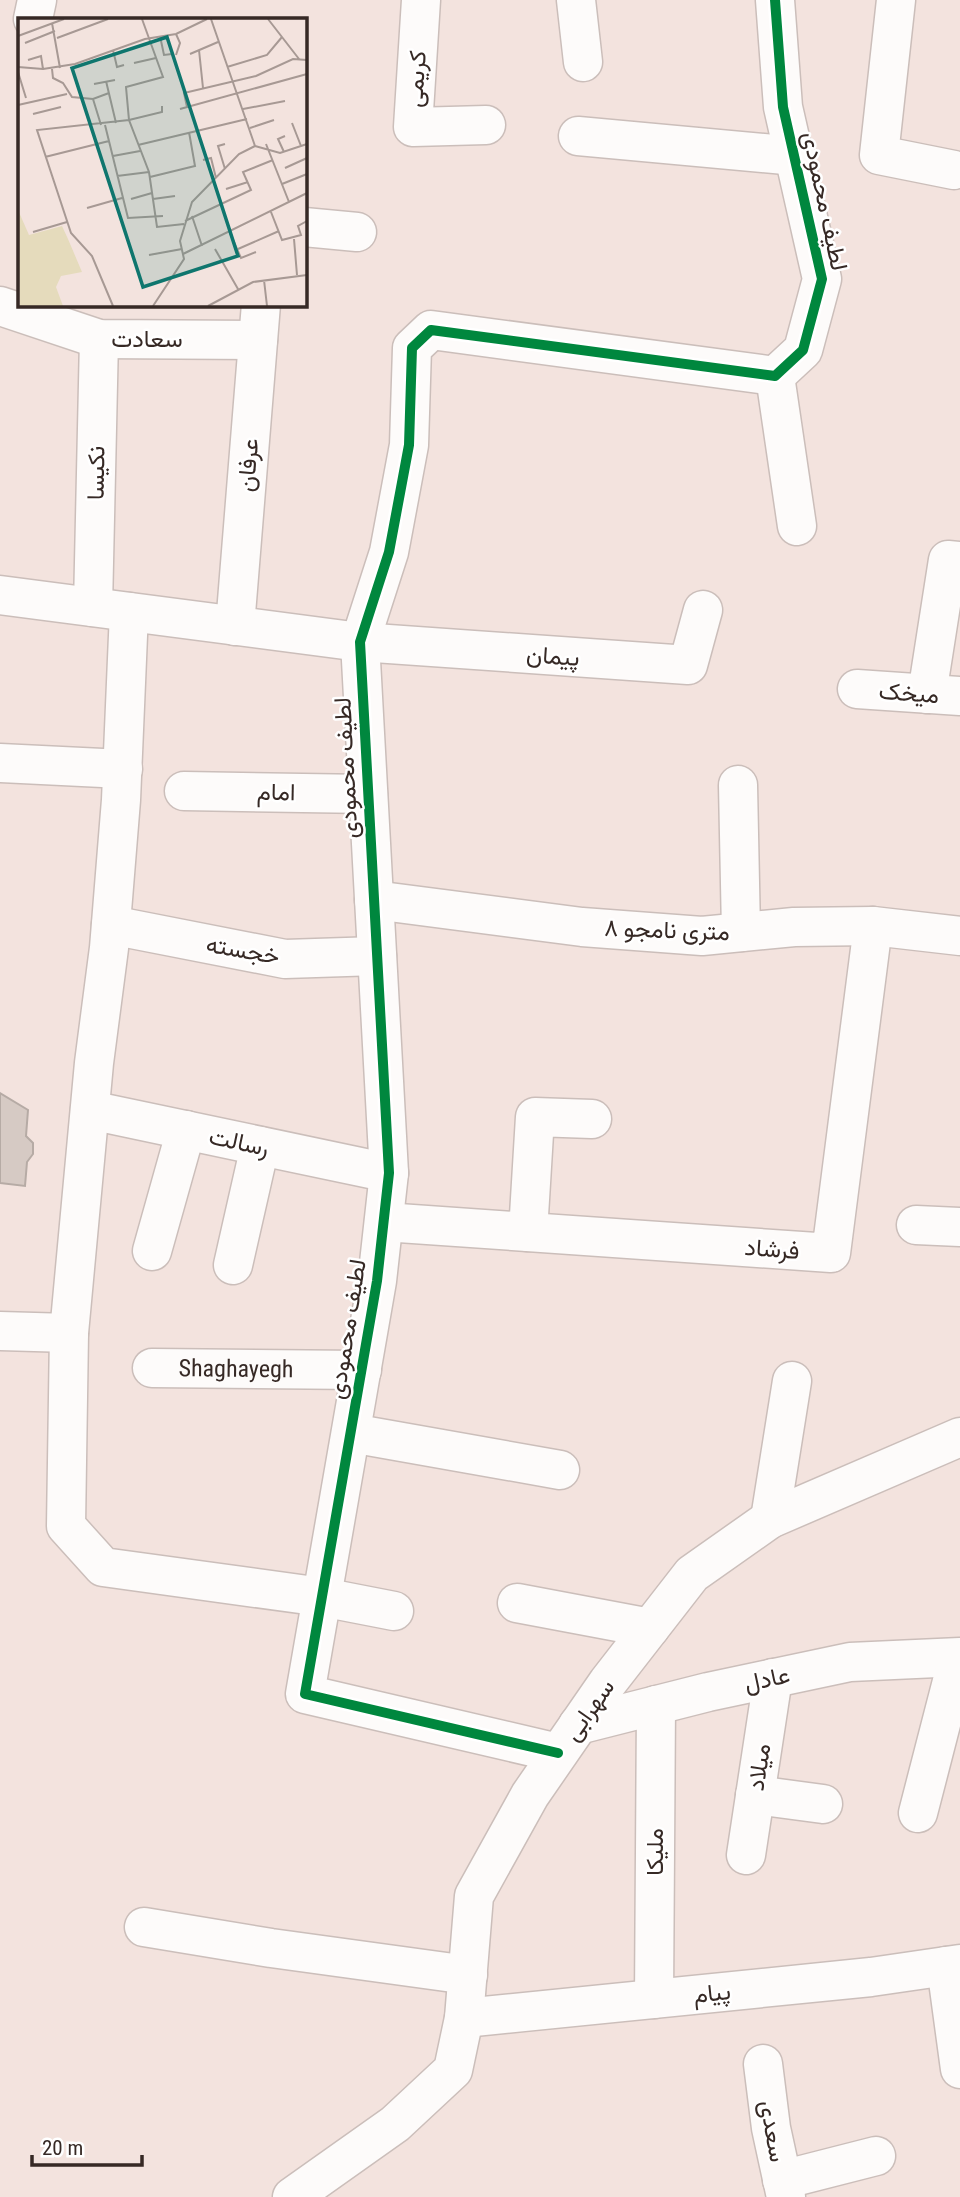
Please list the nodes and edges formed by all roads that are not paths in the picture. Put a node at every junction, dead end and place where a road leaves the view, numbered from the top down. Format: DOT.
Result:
graph roads {
  1 [pos="37,0"];
  2 [pos="421,0"];
  3 [pos="576,0"];
  4 [pos="775,0"];
  5 [pos="896,0"];
  6 [pos="33,18"];
  7 [pos="583,62"];
  8 [pos="486,125"];
  9 [pos="578,136"];
  10 [pos="796,156"];
  11 [pos="954,170"];
  12 [pos="306,227"];
  13 [pos="356,232"];
  14 [pos="0,306"];
  15 [pos="63,315"];
  16 [pos="260,322"];
  17 [pos="99,339"];
  18 [pos="775,376"];
  19 [pos="797,526"];
  20 [pos="960,561"];
  21 [pos="0,594"];
  22 [pos="111,609"];
  23 [pos="703,610"];
  24 [pos="235,626"];
  25 [pos="360,642"];
  26 [pos="857,689"];
  27 [pos="944,695"];
  28 [pos="0,763"];
  29 [pos="123,769"];
  30 [pos="738,785"];
  31 [pos="184,791"];
  32 [pos="368,794"];
  33 [pos="374,900"];
  34 [pos="111,925"];
  35 [pos="873,926"];
  36 [pos="741,932"];
  37 [pos="960,936"];
  38 [pos="377,956"];
  39 [pos="90,1110"];
  40 [pos="592,1119"];
  41 [pos="186,1130"];
  42 [pos="260,1146"];
  43 [pos="389,1173"];
  44 [pos="384,1222"];
  45 [pos="916,1225"];
  46 [pos="960,1227"];
  47 [pos="528,1232"];
  48 [pos="152,1251"];
  49 [pos="233,1265"];
  50 [pos="0,1331"];
  51 [pos="69,1332"];
  52 [pos="152,1368"];
  53 [pos="362,1370"];
  54 [pos="792,1381"];
  55 [pos="351,1433"];
  56 [pos="960,1437"];
  57 [pos="560,1469"];
  58 [pos="771,1519"];
  59 [pos="322,1597"];
  60 [pos="517,1604"];
  61 [pos="394,1611"];
  62 [pos="650,1628"];
  63 [pos="959,1658"];
  64 [pos="773,1678"];
  65 [pos="656,1705"];
  66 [pos="568,1739"];
  67 [pos="755,1795"];
  68 [pos="823,1804"];
  69 [pos="918,1813"];
  70 [pos="746,1855"];
  71 [pos="144,1927"];
  72 [pos="953,1965"];
  73 [pos="468,1975"];
  74 [pos="654,1999"];
  75 [pos="464,2018"];
  76 [pos="763,2064"];
  77 [pos="960,2069"];
  78 [pos="876,2156"];
  79 [pos="784,2189"];
  80 [pos="292,2197"];
  1 -- 6 [label="street"];
  2 -- 8 [label="street, کریمی"];
  3 -- 7 [label="street"];
  4 -- 10 [label="street, لطیف محمودی"];
  5 -- 11 [label="street"];
  9 -- 10 [label="street"];
  10 -- 18 [label="street, لطیف محمودی"];
  12 -- 13 [label="street"];
  14 -- 15 [label="street, سعادت"];
  15 -- 17 [label="street, سعادت"];
  16 -- 17 [label="street, سعادت"];
  16 -- 24 [label="street, عرفان"];
  17 -- 22 [label="street, نکیسا"];
  18 -- 19 [label="street"];
  18 -- 25 [label="street, لطیف محمودی"];
  20 -- 27 [label="street"];
  21 -- 22 [label="street"];
  22 -- 24 [label="street"];
  22 -- 29 [label="street, نکیسا"];
  23 -- 25 [label="street, پیمان"];
  24 -- 25 [label="street"];
  25 -- 32 [label="street, لطیف محمودی"];
  26 -- 27 [label="street, میخک"];
  28 -- 29 [label="street"];
  29 -- 34 [label="street, نکیسا"];
  30 -- 36 [label="street"];
  31 -- 32 [label="street, امام"];
  32 -- 33 [label="street, لطیف محمودی"];
  33 -- 36 [label="street, ۸ متری نامجو"];
  33 -- 38 [label="street, لطیف محمودی"];
  34 -- 38 [label="street, خجسته"];
  34 -- 39 [label="street, نکیسا"];
  35 -- 36 [label="street, ۸ متری نامجو"];
  35 -- 37 [label="street, ۸ متری نامجو"];
  35 -- 47 [label="street, فرشاد"];
  38 -- 43 [label="street, لطیف محمودی"];
  39 -- 41 [label="street, رسالت"];
  39 -- 51 [label="street, نکیسا"];
  40 -- 47 [label="street"];
  41 -- 42 [label="street, رسالت"];
  41 -- 48 [label="street"];
  42 -- 43 [label="street, رسالت"];
  42 -- 49 [label="street"];
  43 -- 44 [label="street, لطیف محمودی"];
  44 -- 47 [label="street, فرشاد"];
  44 -- 53 [label="street, لطیف محمودی"];
  45 -- 46 [label="street"];
  50 -- 51 [label="street"];
  51 -- 59 [label="street, نکیسا"];
  52 -- 53 [label="street, Shaghayegh"];
  53 -- 55 [label="street, لطیف محمودی"];
  54 -- 58 [label="street"];
  55 -- 57 [label="street"];
  55 -- 59 [label="street, لطیف محمودی"];
  56 -- 58 [label="street, سهرابی"];
  58 -- 62 [label="street, سهرابی"];
  59 -- 61 [label="street, نکیسا"];
  59 -- 66 [label="street, لطیف محمودی"];
  60 -- 62 [label="street"];
  62 -- 66 [label="street, سهرابی"];
  63 -- 64 [label="street, عادل"];
  63 -- 69 [label="street"];
  64 -- 65 [label="street, عادل"];
  64 -- 67 [label="street, میلاد"];
  65 -- 66 [label="street, عادل"];
  65 -- 74 [label="street, ملیکا"];
  66 -- 73 [label="street, سهرابی"];
  67 -- 68 [label="street"];
  67 -- 70 [label="street, میلاد"];
  71 -- 73 [label="street"];
  72 -- 74 [label="street, پیام"];
  72 -- 77 [label="street"];
  73 -- 75 [label="street, سهرابی"];
  74 -- 75 [label="street, پیام"];
  75 -- 80 [label="street, سهرابی"];
  76 -- 79 [label="street, سعدی"];
  78 -- 79 [label="street"];
}
